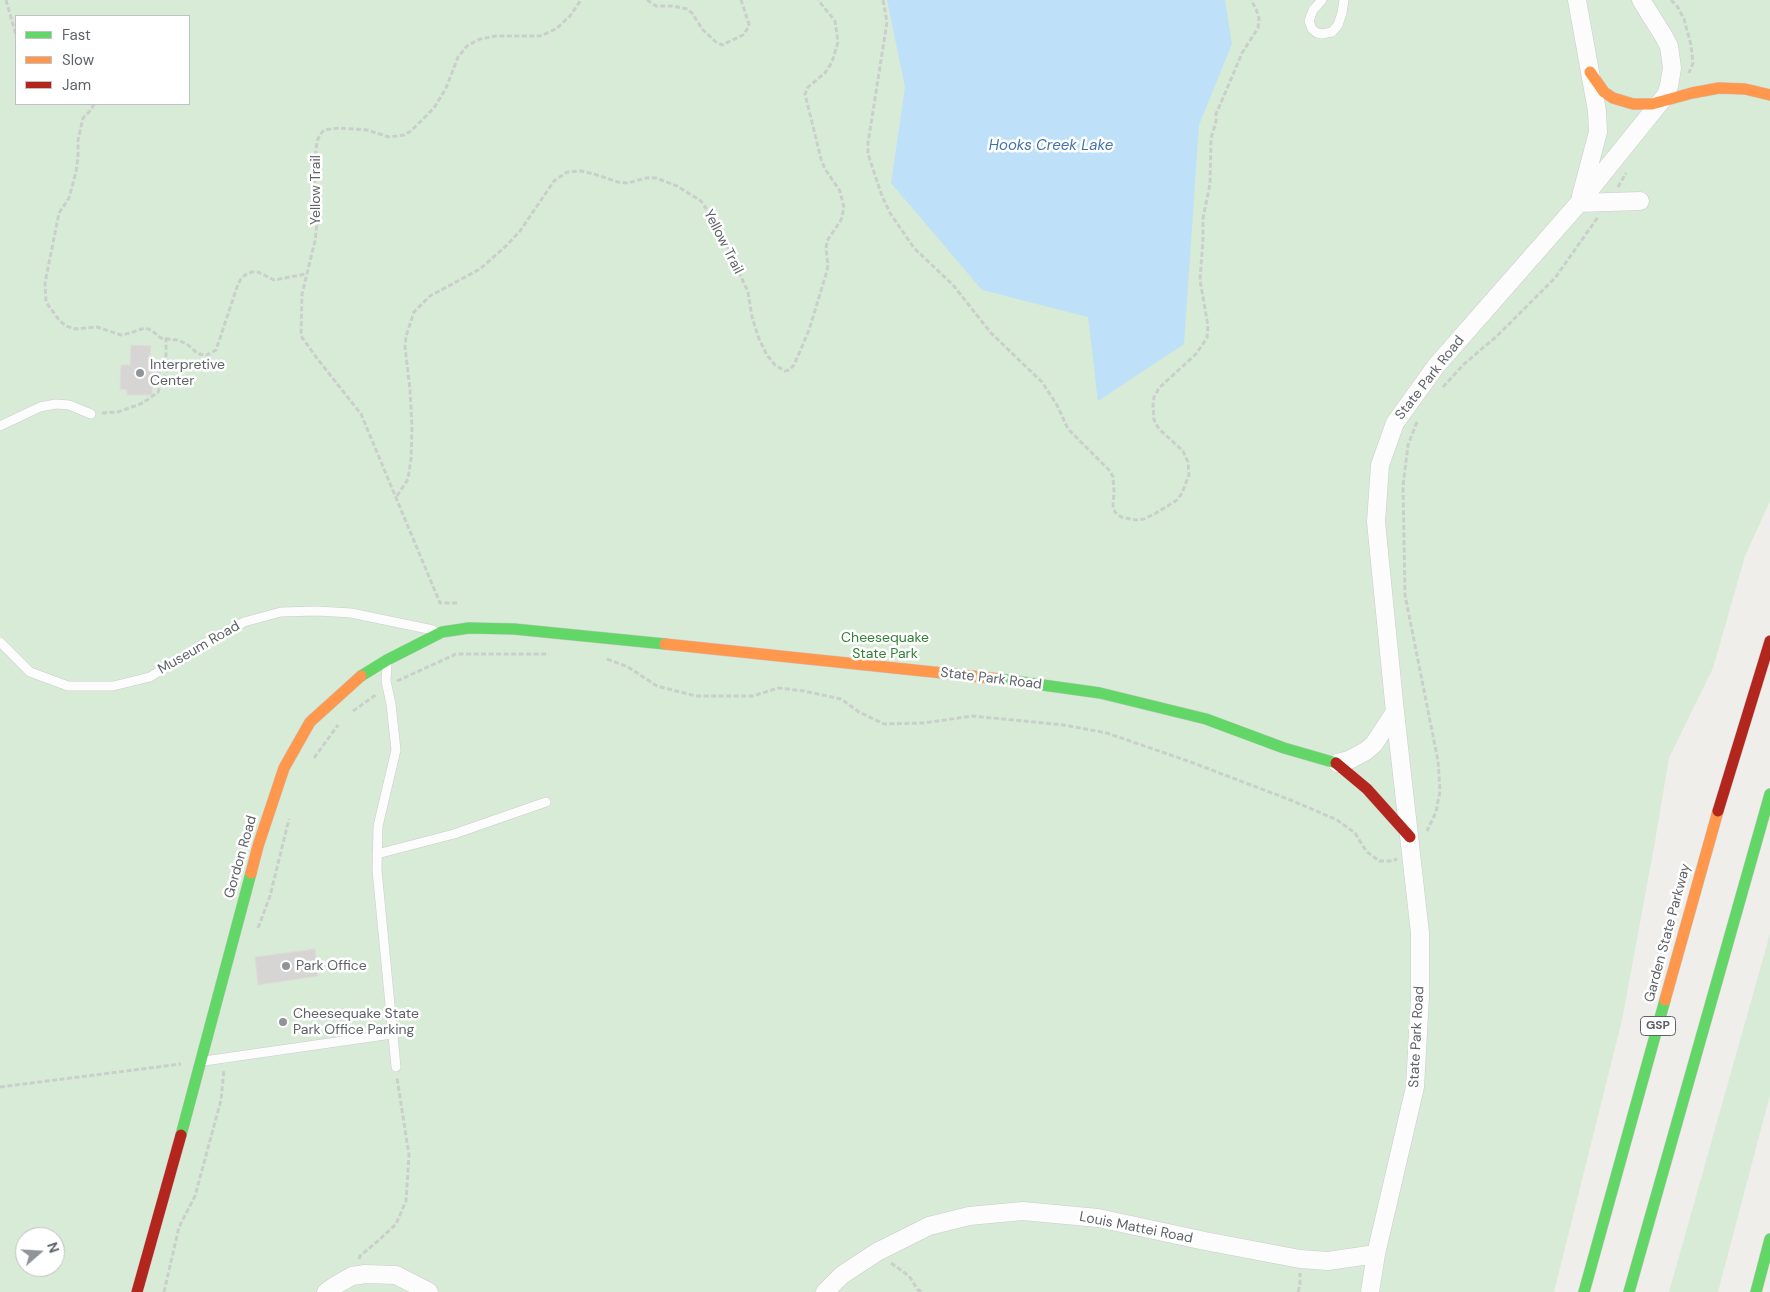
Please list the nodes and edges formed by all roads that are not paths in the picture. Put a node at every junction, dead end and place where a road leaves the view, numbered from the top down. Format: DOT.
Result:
graph roads {
  1 [pos="1322,0"];
  2 [pos="1344,0"];
  3 [pos="1577,0"];
  4 [pos="1641,0"];
  5 [pos="1590,72"];
  6 [pos="1770,95"];
  7 [pos="1662,102"];
  8 [pos="1640,201"];
  9 [pos="1579,204"];
  10 [pos="91,414"];
  11 [pos="0,426"];
  12 [pos="442,632"];
  13 [pos="576,636"];
  14 [pos="1770,641"];
  15 [pos="0,642"];
  16 [pos="387,660"];
  17 [pos="1395,712"];
  18 [pos="1337,763"];
  19 [pos="1770,794"];
  20 [pos="546,802"];
  21 [pos="1418,836"];
  22 [pos="377,854"];
  23 [pos="392,1034"];
  24 [pos="201,1061"];
  25 [pos="396,1067"];
  26 [pos="1770,1239"];
  27 [pos="1376,1254"];
  28 [pos="137,1292"];
  29 [pos="326,1292"];
  30 [pos="429,1292"];
  31 [pos="825,1292"];
  32 [pos="1370,1292"];
  33 [pos="1584,1292"];
  34 [pos="1629,1292"];
  35 [pos="1756,1292"];
  1 -- 2 [label="lane"];
  3 -- 5 [label="street, State Park Road"];
  4 -- 7 [label="street, State Park Road"];
  5 -- 7 [label="main road"];
  5 -- 9 [label="street, State Park Road"];
  6 -- 7 [label="main road"];
  7 -- 9 [label="street, State Park Road"];
  8 -- 9 [label="street"];
  9 -- 17 [label="street, State Park Road"];
  10 -- 11 [label="lane"];
  12 -- 13 [label="main road, Gordon Road"];
  12 -- 15 [label="lane, Museum Road"];
  12 -- 16 [label="main road, Gordon Road"];
  13 -- 18 [label="main road, State Park Road"];
  14 -- 33 [label="main road, Garden State Parkway / GSP"];
  16 -- 22 [label="lane"];
  16 -- 24 [label="main road, Gordon Road"];
  17 -- 18 [label="street"];
  17 -- 21 [label="street, State Park Road"];
  18 -- 21 [label="main road, State Park Road"];
  19 -- 34 [label="main road"];
  20 -- 22 [label="lane"];
  21 -- 27 [label="street, State Park Road"];
  22 -- 23 [label="lane"];
  23 -- 24 [label="lane"];
  23 -- 25 [label="lane"];
  24 -- 28 [label="main road, Gordon Road"];
  26 -- 35 [label="main road"];
  27 -- 31 [label="street, Louis Mattei Road"];
  27 -- 32 [label="street, State Park Road"];
  29 -- 30 [label="street"];
}
